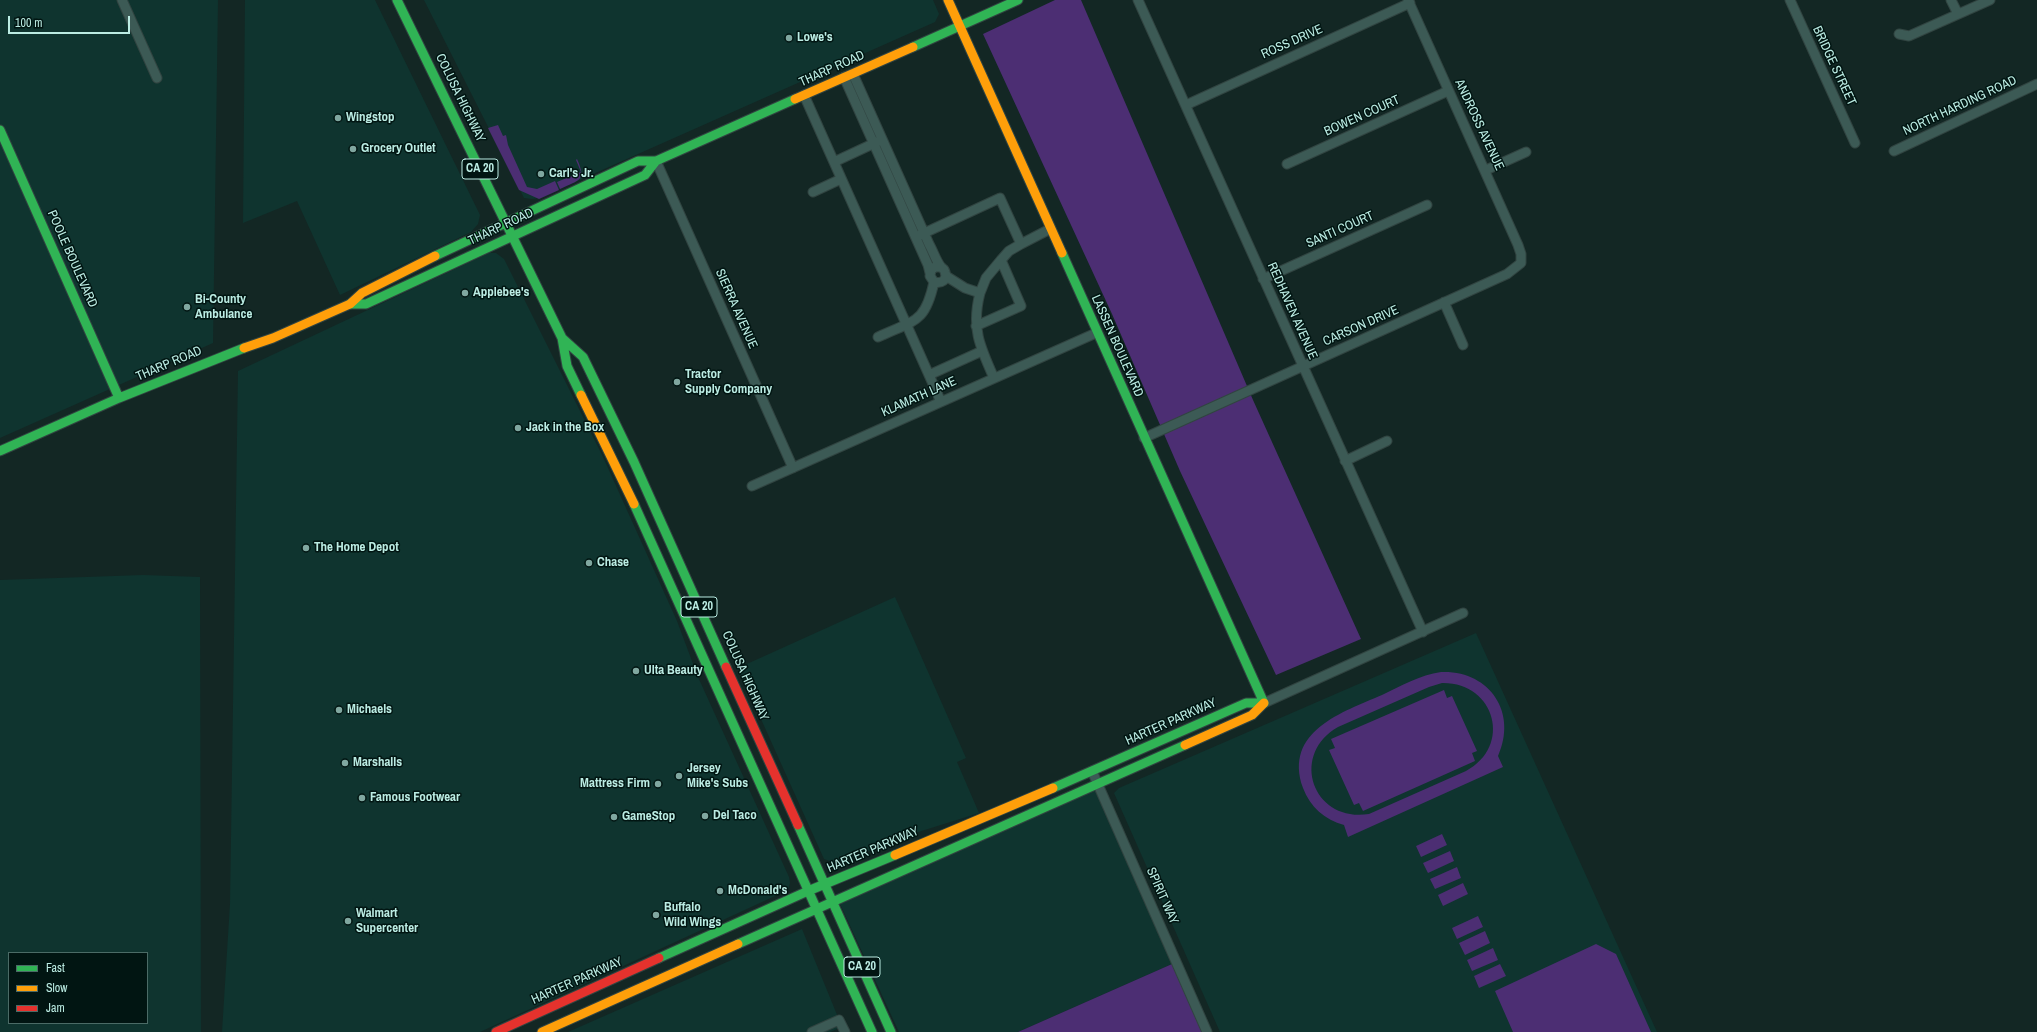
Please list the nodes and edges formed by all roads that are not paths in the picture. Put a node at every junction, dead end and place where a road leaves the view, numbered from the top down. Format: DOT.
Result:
graph roads {
  1 [pos="122,0"];
  2 [pos="397,0"];
  3 [pos="948,0"];
  4 [pos="1018,0"];
  5 [pos="1138,0"];
  6 [pos="1790,0"];
  7 [pos="1951,0"];
  8 [pos="1990,0"];
  9 [pos="1409,2"];
  10 [pos="1958,14"];
  11 [pos="960,26"];
  12 [pos="1899,34"];
  13 [pos="849,75"];
  14 [pos="157,78"];
  15 [pos="2037,84"];
  16 [pos="1448,91"];
  17 [pos="804,95"];
  18 [pos="1186,105"];
  19 [pos="0,130"];
  20 [pos="878,142"];
  21 [pos="1855,143"];
  22 [pos="1526,152"];
  23 [pos="1894,152"];
  24 [pos="656,161"];
  25 [pos="834,162"];
  26 [pos="1287,164"];
  27 [pos="1486,170"];
  28 [pos="841,179"];
  29 [pos="813,192"];
  30 [pos="1427,205"];
  31 [pos="505,222"];
  32 [pos="1050,229"];
  33 [pos="924,233"];
  34 [pos="513,237"];
  35 [pos="915,237"];
  36 [pos="1021,244"];
  37 [pos="1001,260"];
  38 [pos="1521,263"];
  39 [pos="941,267"];
  40 [pos="930,273"];
  41 [pos="946,276"];
  42 [pos="1263,279"];
  43 [pos="934,282"];
  44 [pos="980,293"];
  45 [pos="1444,302"];
  46 [pos="350,304"];
  47 [pos="907,324"];
  48 [pos="976,326"];
  49 [pos="1096,332"];
  50 [pos="878,337"];
  51 [pos="562,338"];
  52 [pos="1463,345"];
  53 [pos="982,351"];
  54 [pos="1303,366"];
  55 [pos="929,375"];
  56 [pos="994,378"];
  57 [pos="119,398"];
  58 [pos="941,402"];
  59 [pos="1144,438"];
  60 [pos="1387,441"];
  61 [pos="0,451"];
  62 [pos="1345,461"];
  63 [pos="793,468"];
  64 [pos="752,486"];
  65 [pos="1463,613"];
  66 [pos="1423,632"];
  67 [pos="1264,703"];
  68 [pos="1092,771"];
  69 [pos="1098,784"];
  70 [pos="824,884"];
  71 [pos="808,892"];
  72 [pos="832,901"];
  73 [pos="816,909"];
  74 [pos="496,1032"];
  75 [pos="542,1032"];
  76 [pos="812,1032"];
  77 [pos="844,1032"];
  78 [pos="872,1032"];
  79 [pos="892,1032"];
  80 [pos="1207,1032"];
  1 -- 14 [label="street"];
  2 -- 31 [label="main road, COLUSA HIGHWAY / CA 20"];
  3 -- 11 [label="main road, LASSEN BOULEVARD"];
  4 -- 11 [label="main road, THARP ROAD"];
  5 -- 18 [label="street, REDHAVEN AVENUE"];
  6 -- 21 [label="street, BRIDGE STREET"];
  7 -- 10 [label="street"];
  8 -- 10 [label="street"];
  9 -- 16 [label="street, ANDROSS AVENUE"];
  9 -- 18 [label="street, ROSS DRIVE"];
  10 -- 12 [label="street"];
  11 -- 13 [label="main road, THARP ROAD"];
  11 -- 32 [label="main road, LASSEN BOULEVARD"];
  13 -- 17 [label="main road, THARP ROAD"];
  13 -- 20 [label="street"];
  15 -- 23 [label="street, NORTH HARDING ROAD"];
  16 -- 26 [label="street, BOWEN COURT"];
  16 -- 27 [label="street, ANDROSS AVENUE"];
  17 -- 24 [label="main road, THARP ROAD"];
  17 -- 25 [label="street"];
  18 -- 42 [label="street, REDHAVEN AVENUE"];
  19 -- 57 [label="main road, POOLE BOULEVARD"];
  20 -- 25 [label="street"];
  20 -- 33 [label="street"];
  20 -- 35 [label="street"];
  22 -- 27 [label="street"];
  24 -- 31 [label="main road, THARP ROAD"];
  24 -- 34 [label="main road, THARP ROAD"];
  24 -- 63 [label="street, SIERRA AVENUE"];
  25 -- 28 [label="street"];
  27 -- 38 [label="street, ANDROSS AVENUE"];
  28 -- 29 [label="street"];
  28 -- 47 [label="street"];
  30 -- 42 [label="street, SANTI COURT"];
  31 -- 34 [label="main road, COLUSA HIGHWAY / CA 20"];
  31 -- 46 [label="main road, THARP ROAD"];
  32 -- 36 [label="street"];
  32 -- 49 [label="main road, LASSEN BOULEVARD"];
  33 -- 35 [label="street"];
  33 -- 36 [label="street"];
  33 -- 39 [label="street"];
  34 -- 46 [label="main road, THARP ROAD"];
  34 -- 51 [label="main road, COLUSA HIGHWAY / CA 20"];
  35 -- 40 [label="street"];
  36 -- 37 [label="street"];
  37 -- 44 [label="street"];
  37 -- 48 [label="street"];
  38 -- 45 [label="street, CARSON DRIVE"];
  39 -- 40 [label="street"];
  39 -- 41 [label="street"];
  40 -- 43 [label="street"];
  41 -- 43 [label="street"];
  41 -- 44 [label="street"];
  42 -- 54 [label="street, REDHAVEN AVENUE"];
  43 -- 47 [label="street"];
  44 -- 48 [label="street"];
  45 -- 52 [label="street"];
  45 -- 54 [label="street, CARSON DRIVE"];
  46 -- 57 [label="main road, THARP ROAD"];
  47 -- 50 [label="street"];
  47 -- 55 [label="street"];
  48 -- 53 [label="street"];
  49 -- 56 [label="street, KLAMATH LANE"];
  49 -- 59 [label="main road, LASSEN BOULEVARD"];
  51 -- 70 [label="main road, COLUSA HIGHWAY / CA 20"];
  51 -- 71 [label="main road, COLUSA HIGHWAY / CA 20"];
  53 -- 55 [label="street"];
  53 -- 56 [label="street"];
  54 -- 59 [label="street, CARSON DRIVE"];
  54 -- 62 [label="street, REDHAVEN AVENUE"];
  55 -- 58 [label="street"];
  56 -- 58 [label="street, KLAMATH LANE"];
  57 -- 61 [label="main road, THARP ROAD"];
  58 -- 63 [label="street, KLAMATH LANE"];
  59 -- 67 [label="main road, LASSEN BOULEVARD"];
  60 -- 62 [label="street"];
  62 -- 66 [label="street, REDHAVEN AVENUE"];
  63 -- 64 [label="street, KLAMATH LANE"];
  65 -- 66 [label="street, HARTER PARKWAY"];
  66 -- 67 [label="street, HARTER PARKWAY"];
  67 -- 68 [label="main road, HARTER PARKWAY"];
  67 -- 69 [label="main road, HARTER PARKWAY"];
  68 -- 69 [label="street, SPIRIT WAY"];
  68 -- 70 [label="main road, HARTER PARKWAY"];
  69 -- 72 [label="main road, HARTER PARKWAY"];
  69 -- 80 [label="street, SPIRIT WAY"];
  70 -- 71 [label="main road, HARTER PARKWAY"];
  70 -- 72 [label="main road, COLUSA HIGHWAY / CA 20"];
  71 -- 73 [label="main road, COLUSA HIGHWAY / CA 20"];
  71 -- 74 [label="main road, HARTER PARKWAY"];
  72 -- 73 [label="main road, HARTER PARKWAY"];
  72 -- 79 [label="main road, COLUSA HIGHWAY / CA 20"];
  73 -- 75 [label="main road, HARTER PARKWAY"];
  73 -- 78 [label="main road, CA 20"];
  76 -- 77 [label="street"];
}
